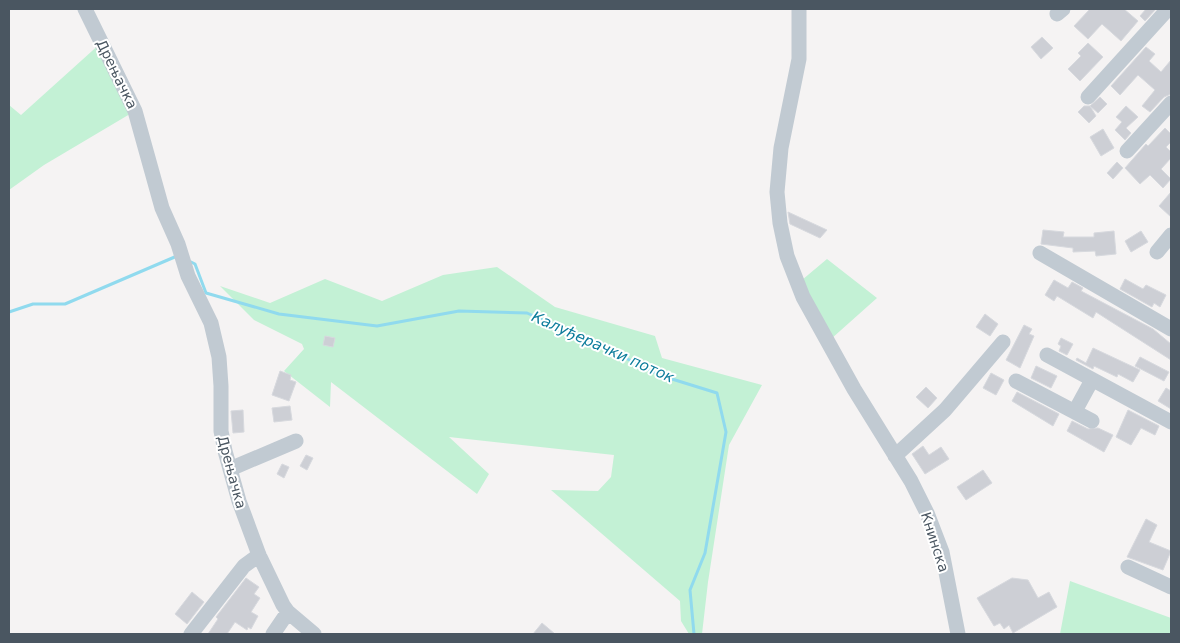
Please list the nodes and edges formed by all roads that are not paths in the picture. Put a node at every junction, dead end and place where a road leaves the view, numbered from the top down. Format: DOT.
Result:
graph roads {
  1 [pos="85,9"];
  2 [pos="800,9"];
  3 [pos="1168,9"];
  4 [pos="1088,97"];
  5 [pos="1171,103"];
  6 [pos="1127,151"];
  7 [pos="1171,234"];
  8 [pos="1157,252"];
  9 [pos="1040,253"];
  10 [pos="1171,329"];
  11 [pos="1003,342"];
  12 [pos="1047,355"];
  13 [pos="1092,380"];
  14 [pos="1016,381"];
  15 [pos="1075,411"];
  16 [pos="1092,420"];
  17 [pos="1171,422"];
  18 [pos="296,441"];
  19 [pos="895,456"];
  20 [pos="230,469"];
  21 [pos="259,556"];
  22 [pos="1128,567"];
  23 [pos="1171,587"];
  24 [pos="288,612"];
  25 [pos="191,634"];
  26 [pos="273,634"];
  27 [pos="314,634"];
  28 [pos="958,634"];
  1 -- 20 [label="street, Дрењачка"];
  2 -- 19 [label="street, Книнска"];
  3 -- 4 [label="street"];
  5 -- 6 [label="street"];
  7 -- 8 [label="street"];
  9 -- 10 [label="street"];
  11 -- 19 [label="street"];
  12 -- 13 [label="street"];
  13 -- 15 [label="street"];
  13 -- 17 [label="street"];
  14 -- 15 [label="street"];
  15 -- 16 [label="street"];
  18 -- 20 [label="street"];
  19 -- 28 [label="street, Книнска"];
  20 -- 21 [label="street, Дрењачка"];
  21 -- 24 [label="street, Дрењачка"];
  21 -- 25 [label="street"];
  22 -- 23 [label="street"];
  24 -- 26 [label="street"];
  24 -- 27 [label="street, Дрењачка"];
}
